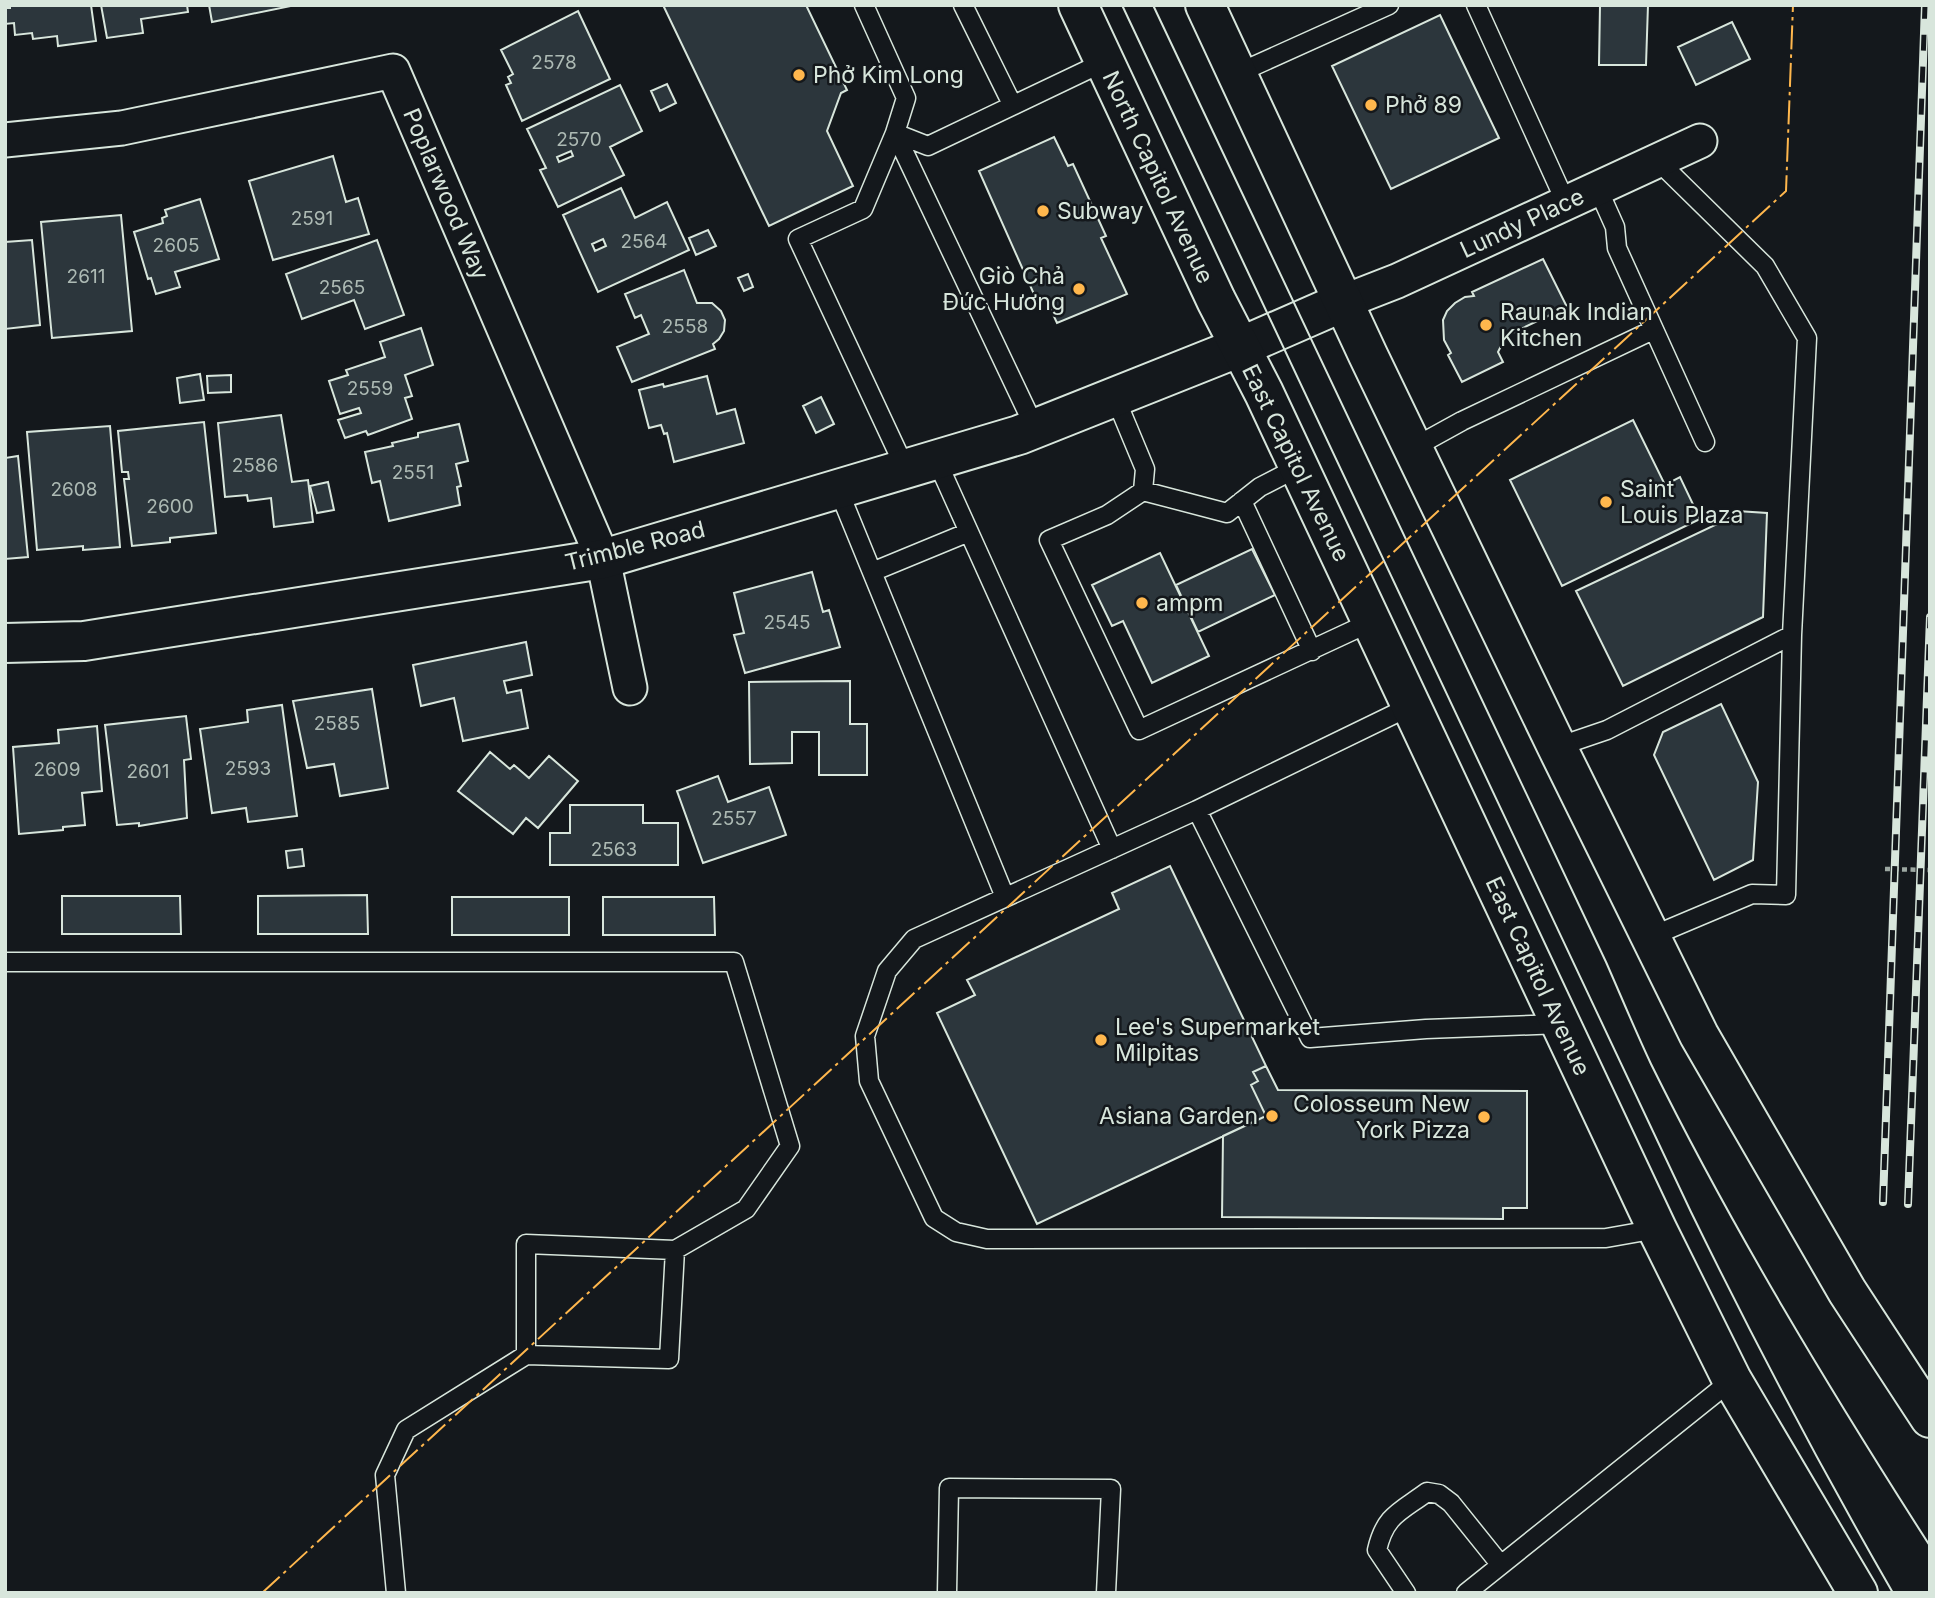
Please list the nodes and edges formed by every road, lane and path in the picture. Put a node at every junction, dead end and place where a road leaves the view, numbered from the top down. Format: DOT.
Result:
graph roads {
  1 [pos="864,5"];
  2 [pos="963,5"];
  3 [pos="1078,5"];
  4 [pos="1205,5"];
  5 [pos="1389,5"];
  6 [pos="1476,5"];
  7 [pos="1104,62"];
  8 [pos="1236,74"];
  9 [pos="1012,104"];
  10 [pos="895,133"];
  11 [pos="5,140"];
  12 [pos="1700,141"];
  13 [pos="1658,161"];
  14 [pos="1598,189"];
  15 [pos="1566,203"];
  16 [pos="1343,302"];
  17 [pos="1653,330"];
  18 [pos="1240,347"];
  19 [pos="1115,397"];
  20 [pos="1035,428"];
  21 [pos="1705,442"];
  22 [pos="1413,448"];
  23 [pos="921,464"];
  24 [pos="1298,467"];
  25 [pos="838,489"];
  26 [pos="1143,492"];
  27 [pos="1242,501"];
  28 [pos="969,532"];
  29 [pos="603,559"];
  30 [pos="872,572"];
  31 [pos="1371,622"];
  32 [pos="1791,635"];
  33 [pos="5,643"];
  34 [pos="1312,651"];
  35 [pos="630,688"];
  36 [pos="1411,706"];
  37 [pos="1557,747"];
  38 [pos="1197,810"];
  39 [pos="1112,849"];
  40 [pos="1885,869"];
  41 [pos="1930,870"];
  42 [pos="1005,898"];
  43 [pos="1650,937"];
  44 [pos="5,962"];
  45 [pos="1561,1024"];
  46 [pos="1657,1229"];
  47 [pos="675,1250"];
  48 [pos="526,1355"];
  49 [pos="1732,1380"];
  50 [pos="1927,1410"];
  51 [pos="1500,1564"];
  52 [pos="396,1593"];
  53 [pos="947,1593"];
  54 [pos="1106,1593"];
  55 [pos="1406,1593"];
  56 [pos="1466,1593"];
  57 [pos="1857,1593"];
  1 -- 10 [label="lane"];
  2 -- 9 [label="lane"];
  3 -- 7 [label="main road, North Capitol Avenue"];
  4 -- 8 [label="main road"];
  5 -- 8 [label="lane"];
  6 -- 15 [label="lane"];
  7 -- 9 [label="lane"];
  7 -- 18 [label="main road, North Capitol Avenue"];
  8 -- 16 [label="main road"];
  9 -- 10 [label="lane"];
  10 -- 20 [label="lane"];
  10 -- 23 [label="lane"];
  11 -- 29 [label="street, Poplarwood Way"];
  12 -- 13 [label="street, Lundy Place"];
  13 -- 14 [label="street, Lundy Place"];
  13 -- 32 [label="lane"];
  14 -- 15 [label="street, Lundy Place"];
  14 -- 17 [label="lane"];
  15 -- 16 [label="street, Lundy Place"];
  16 -- 18 [label="main road, Trimble Road"];
  16 -- 22 [label="main road"];
  17 -- 21 [label="lane"];
  17 -- 22 [label="lane"];
  18 -- 19 [label="main road, Trimble Road"];
  18 -- 24 [label="main road, East Capitol Avenue"];
  19 -- 20 [label="main road, Trimble Road"];
  19 -- 26 [label="lane"];
  20 -- 23 [label="main road, Trimble Road"];
  22 -- 37 [label="main road"];
  23 -- 25 [label="main road, Trimble Road"];
  23 -- 28 [label="lane"];
  24 -- 27 [label="lane"];
  24 -- 31 [label="main road, East Capitol Avenue"];
  25 -- 29 [label="main road, Trimble Road"];
  25 -- 30 [label="lane"];
  26 -- 27 [label="lane"];
  26 -- 34 [label="lane"];
  27 -- 34 [label="lane"];
  28 -- 30 [label="lane"];
  28 -- 39 [label="lane"];
  29 -- 33 [label="main road, Trimble Road"];
  29 -- 35 [label="street, Poplarwood Way"];
  30 -- 42 [label="lane"];
  31 -- 34 [label="lane"];
  31 -- 36 [label="main road, East Capitol Avenue"];
  32 -- 37 [label="lane"];
  32 -- 43 [label="lane"];
  36 -- 38 [label="lane"];
  36 -- 45 [label="main road, East Capitol Avenue"];
  37 -- 43 [label="main road"];
  38 -- 39 [label="lane"];
  38 -- 45 [label="lane"];
  39 -- 42 [label="lane"];
  40 -- 41 [label="path"];
  42 -- 46 [label="lane"];
  43 -- 50 [label="main road"];
  44 -- 47 [label="lane"];
  45 -- 46 [label="main road, East Capitol Avenue"];
  46 -- 49 [label="main road, East Capitol Avenue"];
  47 -- 48 [label="lane"];
  47 -- 48 [label="lane"];
  48 -- 52 [label="lane"];
  49 -- 51 [label="lane"];
  49 -- 57 [label="main road, East Capitol Avenue"];
  51 -- 55 [label="lane"];
  51 -- 56 [label="lane"];
  53 -- 54 [label="lane"];
}
